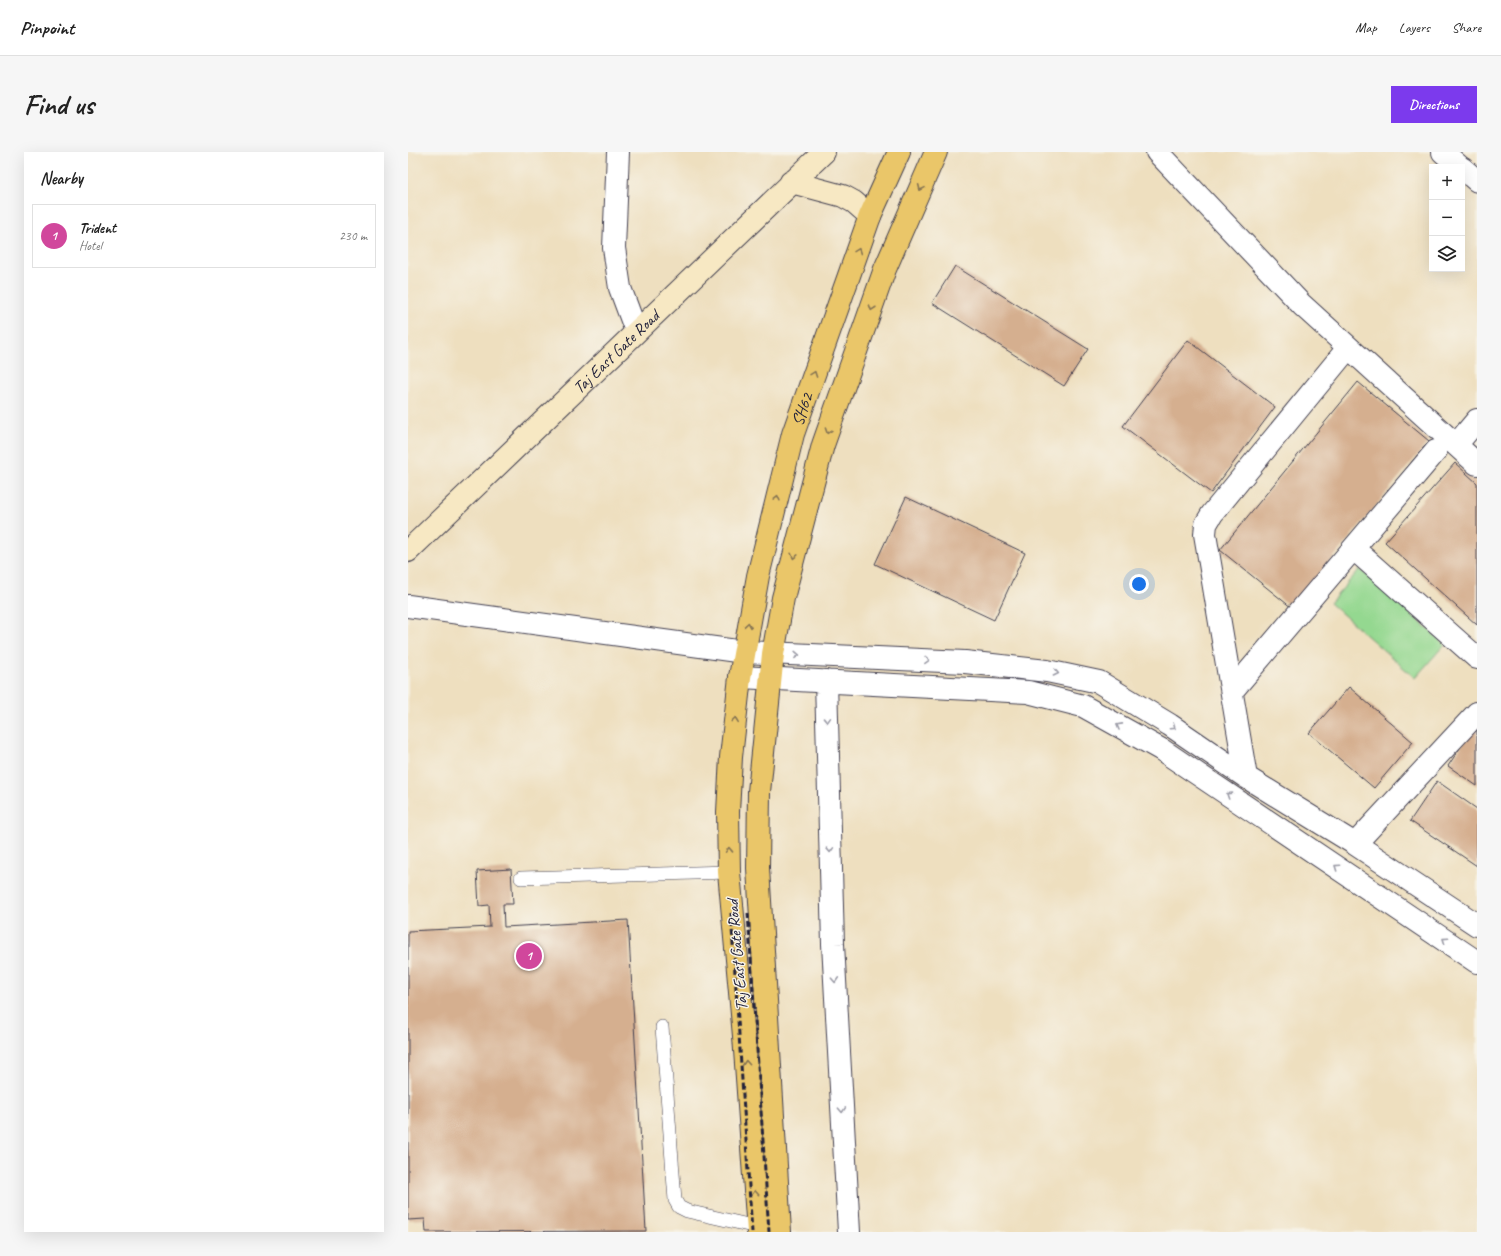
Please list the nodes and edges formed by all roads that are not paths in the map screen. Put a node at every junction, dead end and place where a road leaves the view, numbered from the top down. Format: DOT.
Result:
graph roads {
  1 [pos="618,152"];
  2 [pos="824,152"];
  3 [pos="899,152"];
  4 [pos="936,152"];
  5 [pos="1157,152"];
  6 [pos="1443,152"];
  7 [pos="1456,164"];
  8 [pos="1465,171"];
  9 [pos="1477,181"];
  10 [pos="791,182"];
  11 [pos="870,216"];
  12 [pos="636,331"];
  13 [pos="1348,348"];
  14 [pos="1477,420"];
  15 [pos="1446,448"];
  16 [pos="1477,464"];
  17 [pos="1354,549"];
  18 [pos="408,551"];
  19 [pos="408,606"];
  20 [pos="744,652"];
  21 [pos="773,654"];
  22 [pos="1477,658"];
  23 [pos="740,677"];
  24 [pos="770,679"];
  25 [pos="826,681"];
  26 [pos="1233,690"];
  27 [pos="1477,713"];
  28 [pos="1246,777"];
  29 [pos="1355,844"];
  30 [pos="729,872"];
  31 [pos="521,878"];
  32 [pos="1477,925"];
  33 [pos="1477,962"];
  34 [pos="662,1027"];
  35 [pos="757,1230"];
  36 [pos="780,1232"];
  37 [pos="850,1232"];
  1 -- 12 [label="street"];
  2 -- 10 [label="main road, Taj East Gate Road"];
  3 -- 11 [label="main road, SH62 / SH62"];
  4 -- 21 [label="main road, SH62, one-way"];
  5 -- 13 [label="street"];
  6 -- 7 [label="street"];
  8 -- 9 [label="street"];
  10 -- 11 [label="main road"];
  10 -- 12 [label="main road, Taj East Gate Road"];
  20 -- 11 [label="main road, SH62 / SH62, one-way"];
  12 -- 18 [label="main road, Taj East Gate Road"];
  13 -- 15 [label="street"];
  13 -- 26 [label="street"];
  14 -- 15 [label="street"];
  15 -- 16 [label="street"];
  15 -- 17 [label="street"];
  17 -- 22 [label="street"];
  17 -- 26 [label="street"];
  19 -- 20 [label="street"];
  20 -- 21 [label="street"];
  20 -- 23 [label="main road, SH62 / SH62"];
  21 -- 24 [label="main road, SH62"];
  21 -- 28 [label="street, one-way"];
  23 -- 24 [label="street"];
  30 -- 23 [label="main road, Taj East Gate Road / SH62, one-way"];
  24 -- 25 [label="street"];
  24 -- 36 [label="main road, SH62"];
  33 -- 25 [label="street, one-way"];
  25 -- 37 [label="street, one-way"];
  26 -- 28 [label="street"];
  27 -- 29 [label="street"];
  28 -- 29 [label="street"];
  29 -- 32 [label="street"];
  30 -- 31 [label="lane"];
  35 -- 30 [label="main road, Taj East Gate Road / SH62, one-way"];
  34 -- 35 [label="lane"];
}
